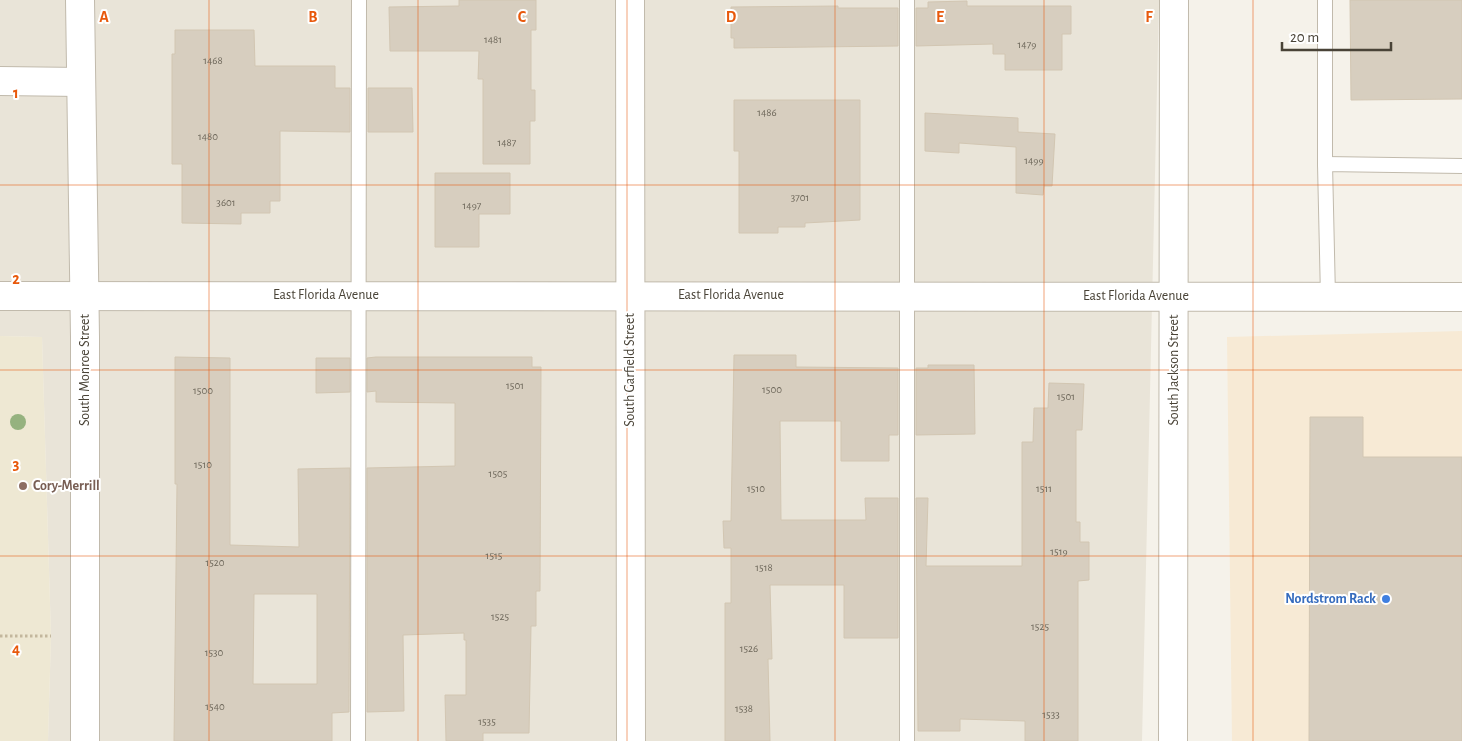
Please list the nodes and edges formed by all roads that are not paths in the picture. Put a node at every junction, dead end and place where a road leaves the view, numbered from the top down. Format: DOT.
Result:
graph roads {
  1 [pos="80,0"];
  2 [pos="358,0"];
  3 [pos="630,0"];
  4 [pos="907,0"];
  5 [pos="1174,0"];
  6 [pos="1326,0"];
  7 [pos="0,81"];
  8 [pos="81,82"];
  9 [pos="1325,164"];
  10 [pos="1462,166"];
  11 [pos="85,295"];
  12 [pos="359,295"];
  13 [pos="630,295"];
  14 [pos="908,295"];
  15 [pos="0,296"];
  16 [pos="1174,297"];
  17 [pos="1328,297"];
  18 [pos="1462,298"];
  19 [pos="85,741"];
  20 [pos="358,741"];
  21 [pos="631,741"];
  22 [pos="907,741"];
  23 [pos="1173,741"];
  1 -- 8 [label="street, South Monroe Street"];
  2 -- 12 [label="lane"];
  3 -- 13 [label="street, South Garfield Street"];
  4 -- 14 [label="lane"];
  5 -- 16 [label="street, South Jackson Street"];
  6 -- 9 [label="lane"];
  7 -- 8 [label="street"];
  8 -- 11 [label="street, South Monroe Street"];
  9 -- 10 [label="lane"];
  9 -- 17 [label="lane"];
  11 -- 12 [label="street, East Florida Avenue"];
  11 -- 15 [label="street, East Florida Avenue"];
  11 -- 19 [label="street, South Monroe Street"];
  12 -- 13 [label="street, East Florida Avenue"];
  12 -- 20 [label="lane"];
  13 -- 14 [label="street, East Florida Avenue"];
  13 -- 21 [label="street, South Garfield Street"];
  14 -- 16 [label="street, East Florida Avenue"];
  14 -- 22 [label="lane"];
  16 -- 17 [label="street, East Florida Avenue"];
  16 -- 23 [label="street, South Jackson Street"];
  17 -- 18 [label="street, East Florida Avenue"];
}
